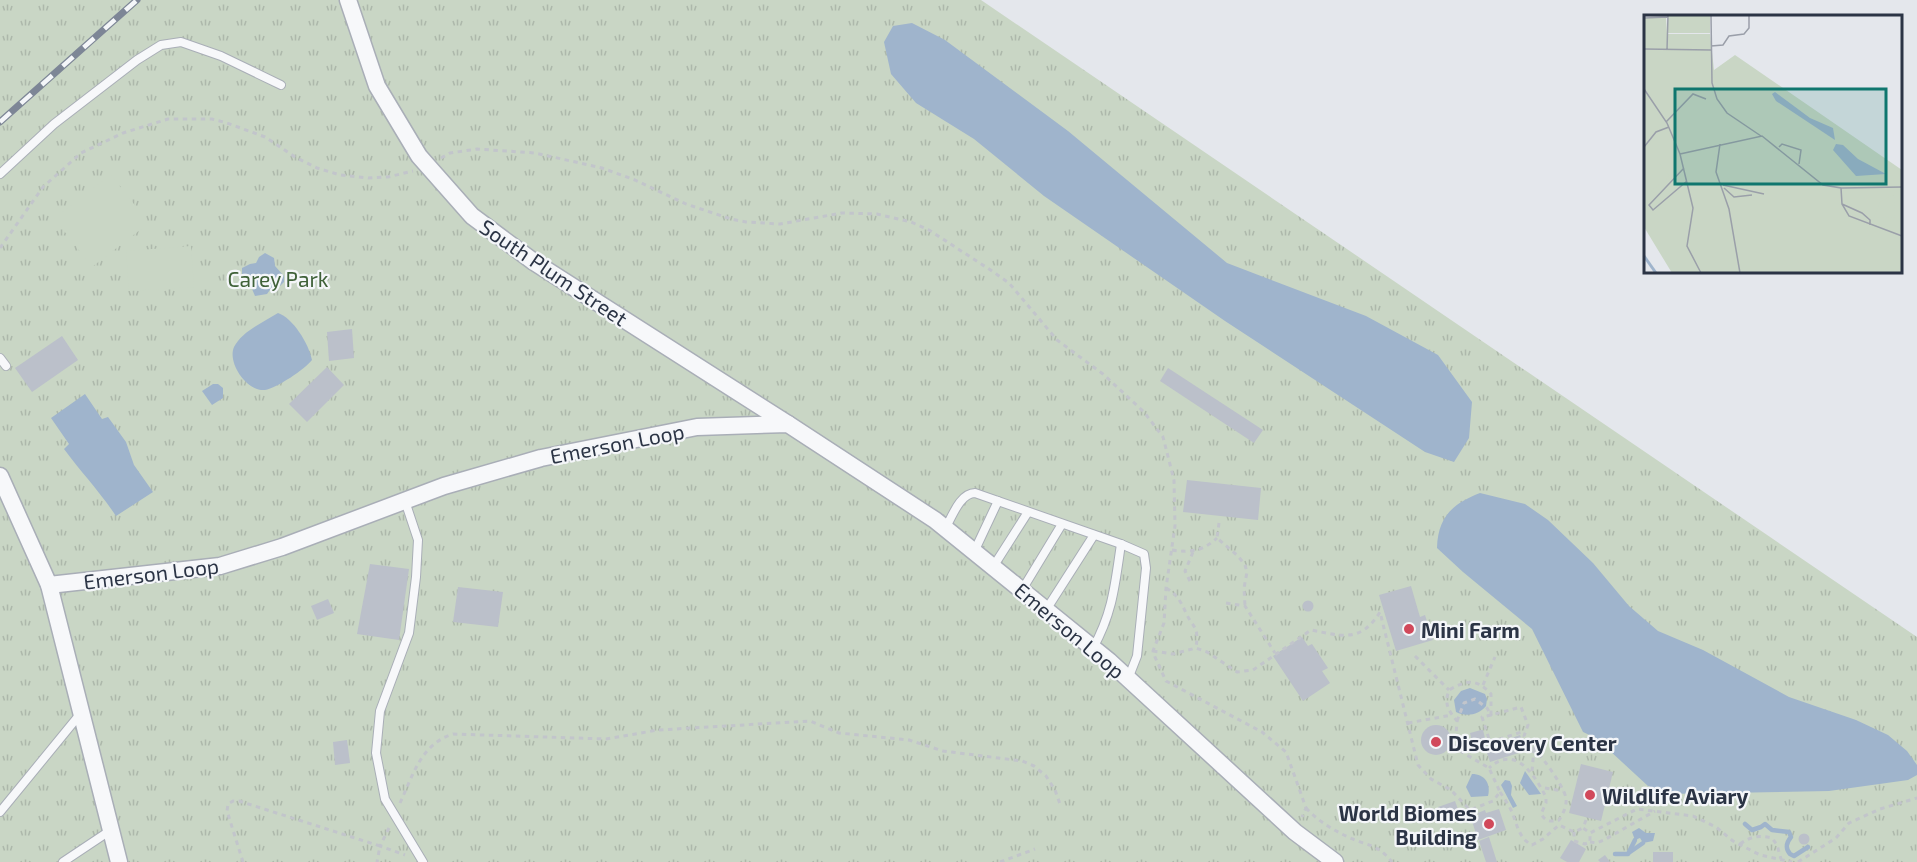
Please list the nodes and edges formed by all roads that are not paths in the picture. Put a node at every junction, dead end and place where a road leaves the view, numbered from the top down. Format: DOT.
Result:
graph roads {
  1 [pos="348,0"];
  2 [pos="281,85"];
  3 [pos="0,174"];
  4 [pos="788,424"];
  5 [pos="0,476"];
  6 [pos="405,501"];
  7 [pos="998,501"];
  8 [pos="1028,512"];
  9 [pos="1062,524"];
  10 [pos="945,528"];
  11 [pos="1094,535"];
  12 [pos="1121,544"];
  13 [pos="974,552"];
  14 [pos="993,567"];
  15 [pos="49,585"];
  16 [pos="1022,590"];
  17 [pos="1046,610"];
  18 [pos="1093,648"];
  19 [pos="1128,679"];
  20 [pos="82,713"];
  21 [pos="0,812"];
  22 [pos="111,830"];
  23 [pos="422,861"];
  24 [pos="63,862"];
  25 [pos="119,862"];
  26 [pos="1335,862"];
  1 -- 4 [label="street, South Plum Street"];
  2 -- 3 [label="lane"];
  4 -- 6 [label="street, Emerson Loop"];
  4 -- 10 [label="street, Emerson Loop"];
  5 -- 15 [label="street"];
  6 -- 15 [label="street, Emerson Loop"];
  6 -- 23 [label="lane"];
  7 -- 8 [label="lane"];
  7 -- 10 [label="lane"];
  7 -- 13 [label="lane"];
  8 -- 9 [label="lane"];
  8 -- 14 [label="lane"];
  9 -- 11 [label="lane"];
  9 -- 16 [label="lane"];
  10 -- 13 [label="street, Emerson Loop"];
  11 -- 12 [label="lane"];
  11 -- 17 [label="lane"];
  12 -- 18 [label="lane"];
  12 -- 19 [label="lane"];
  13 -- 14 [label="street, Emerson Loop"];
  14 -- 16 [label="street, Emerson Loop"];
  15 -- 20 [label="street"];
  16 -- 17 [label="street, Emerson Loop"];
  17 -- 18 [label="street, Emerson Loop"];
  18 -- 19 [label="street, Emerson Loop"];
  19 -- 26 [label="street, Emerson Loop"];
  20 -- 21 [label="lane"];
  20 -- 22 [label="street"];
  22 -- 24 [label="lane"];
  22 -- 25 [label="street"];
}
